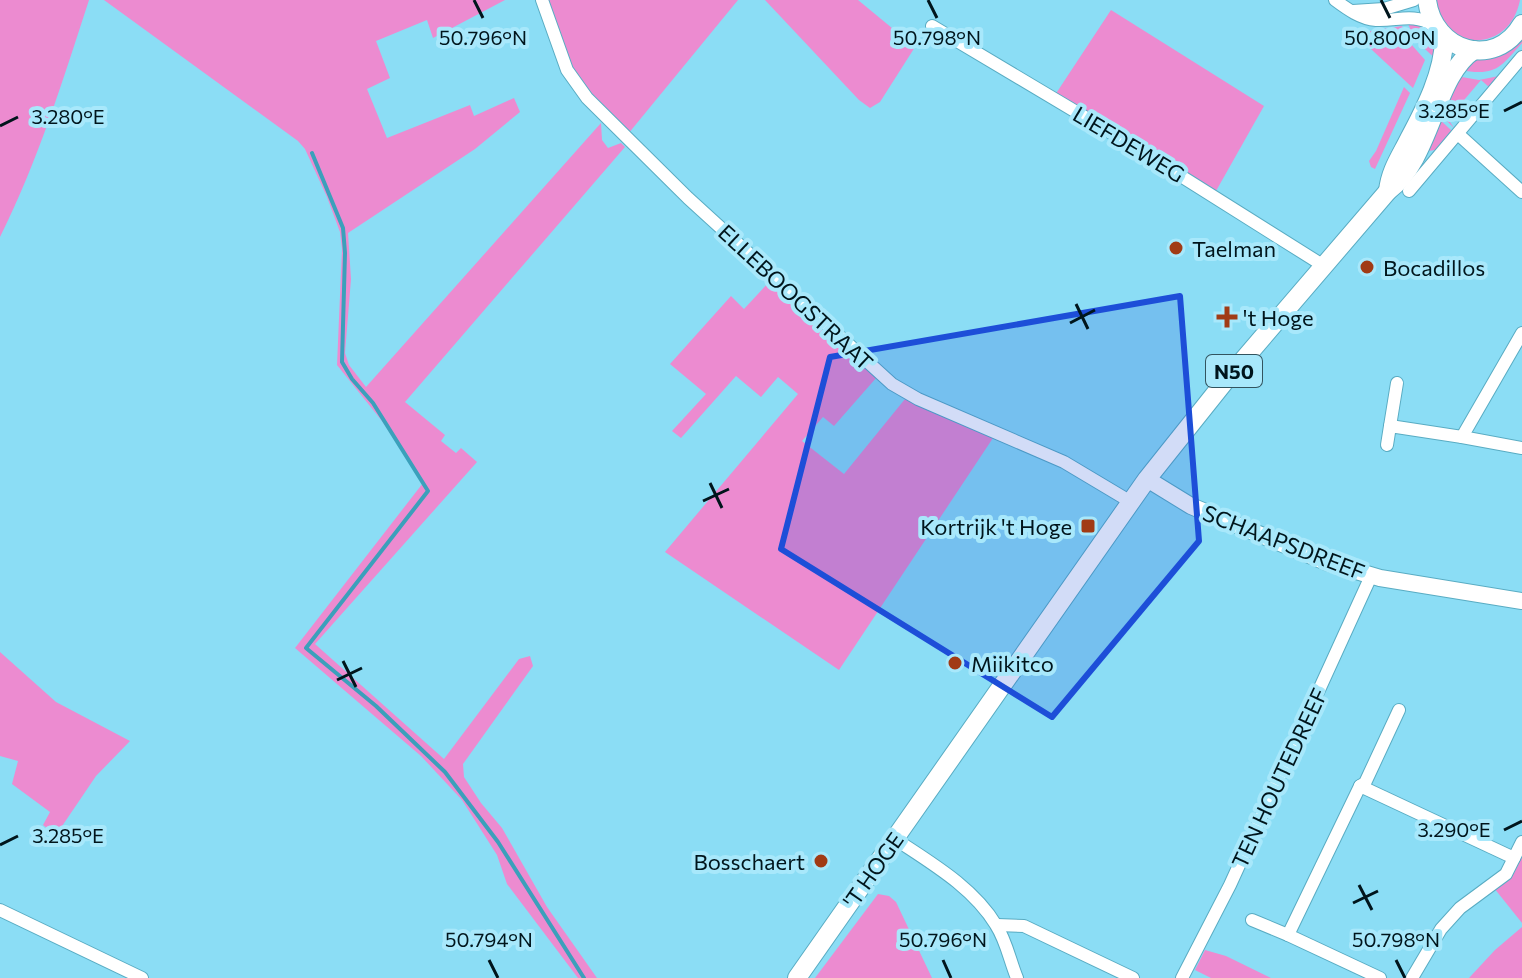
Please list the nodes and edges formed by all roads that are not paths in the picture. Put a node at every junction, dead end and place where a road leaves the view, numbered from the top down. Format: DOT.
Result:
graph roads {
  1 [pos="542,0"];
  2 [pos="1335,0"];
  3 [pos="1414,0"];
  4 [pos="1427,0"];
  5 [pos="1353,11"];
  6 [pos="1522,24"];
  7 [pos="932,26"];
  8 [pos="1439,32"];
  9 [pos="1474,50"];
  10 [pos="1522,57"];
  11 [pos="1458,134"];
  12 [pos="1388,191"];
  13 [pos="1409,191"];
  14 [pos="1522,192"];
  15 [pos="1324,266"];
  16 [pos="1522,333"];
  17 [pos="1397,383"];
  18 [pos="1390,426"];
  19 [pos="1462,437"];
  20 [pos="1387,445"];
  21 [pos="1522,448"];
  22 [pos="1147,479"];
  23 [pos="1131,502"];
  24 [pos="1371,576"];
  25 [pos="1522,601"];
  26 [pos="1399,710"];
  27 [pos="1360,786"];
  28 [pos="895,839"];
  29 [pos="1522,842"];
  30 [pos="1514,858"];
  31 [pos="0,910"];
  32 [pos="1252,920"];
  33 [pos="997,925"];
  34 [pos="1288,935"];
  35 [pos="142,978"];
  36 [pos="797,978"];
  37 [pos="1017,978"];
  38 [pos="1133,978"];
  39 [pos="1182,978"];
  40 [pos="1380,978"];
  41 [pos="1412,978"];
  1 -- 23 [label="street, ELLEBOOGSTRAAT"];
  2 -- 5 [label="street"];
  3 -- 5 [label="street"];
  4 -- 8 [label="main road, N50"];
  5 -- 8 [label="street"];
  6 -- 9 [label="main road"];
  7 -- 15 [label="street, LIEFDEWEG"];
  8 -- 9 [label="main road"];
  8 -- 12 [label="main road, 'T HOGE / N50"];
  9 -- 12 [label="main road, 'T HOGE / N50"];
  10 -- 11 [label="street"];
  11 -- 13 [label="street"];
  11 -- 14 [label="street"];
  12 -- 15 [label="main road, 'T HOGE / N50"];
  15 -- 22 [label="main road, 'T HOGE / N50"];
  16 -- 19 [label="street"];
  17 -- 18 [label="street"];
  18 -- 19 [label="street"];
  18 -- 20 [label="street"];
  19 -- 21 [label="street"];
  22 -- 23 [label="main road, 'T HOGE / N50"];
  22 -- 24 [label="street, SCHAAPSDREEF"];
  23 -- 28 [label="main road, 'T HOGE / N50"];
  24 -- 25 [label="street, SCHAAPSDREEF"];
  24 -- 39 [label="street, TEN HOUTEDREEF"];
  26 -- 27 [label="street"];
  27 -- 30 [label="street"];
  27 -- 34 [label="street"];
  28 -- 33 [label="street"];
  28 -- 36 [label="main road, 'T HOGE / N50"];
  29 -- 30 [label="street"];
  30 -- 41 [label="street"];
  31 -- 35 [label="street"];
  32 -- 34 [label="street"];
  33 -- 37 [label="street"];
  33 -- 38 [label="street"];
  34 -- 40 [label="street"];
}
